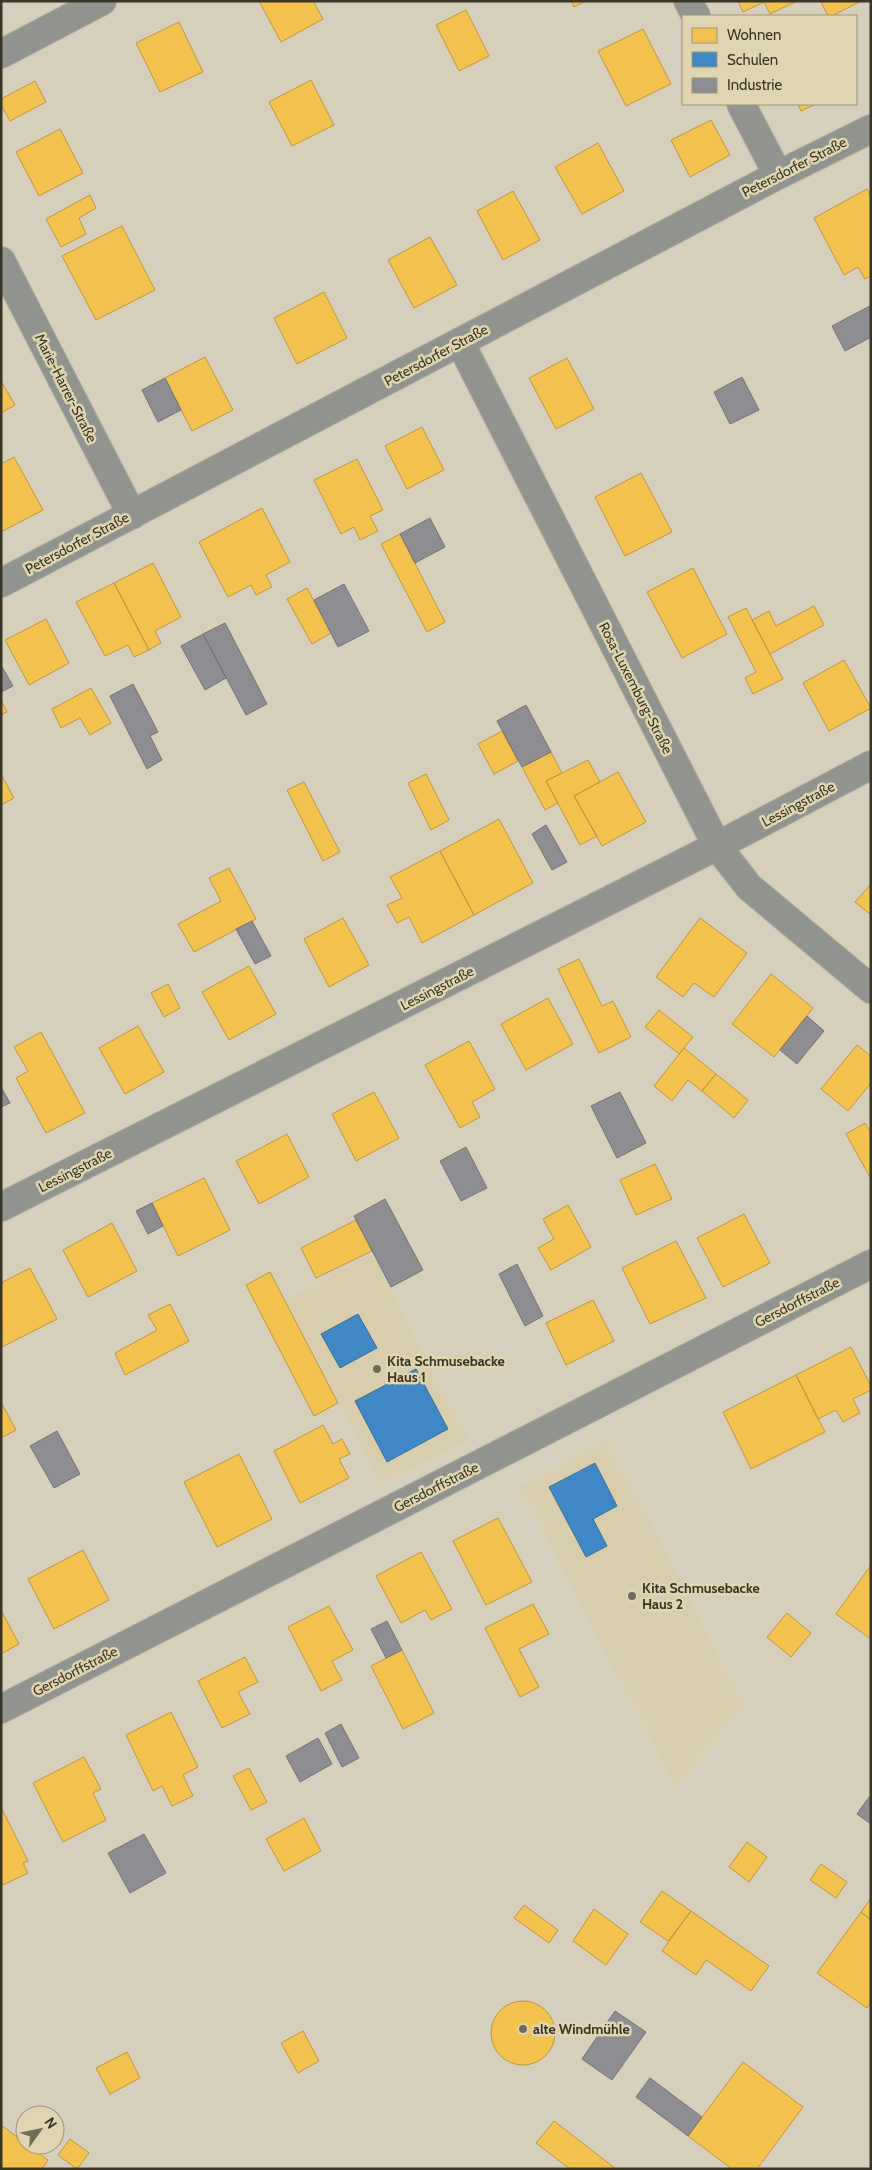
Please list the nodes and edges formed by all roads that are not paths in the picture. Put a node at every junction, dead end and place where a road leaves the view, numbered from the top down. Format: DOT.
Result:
graph roads {
  1 [pos="102,1"];
  2 [pos="688,1"];
  3 [pos="695,15"];
  4 [pos="1,54"];
  5 [pos="742,105"];
  6 [pos="871,128"];
  7 [pos="778,175"];
  8 [pos="1,261"];
  9 [pos="460,342"];
  10 [pos="132,515"];
  11 [pos="1,583"];
  12 [pos="871,765"];
  13 [pos="717,846"];
  14 [pos="871,989"];
  15 [pos="1,1207"];
  16 [pos="871,1264"];
  17 [pos="1,1709"];
  1 -- 4 [label="street"];
  2 -- 3 [label="street"];
  5 -- 7 [label="street"];
  6 -- 7 [label="street, Petersdorfer Straße"];
  7 -- 9 [label="street, Petersdorfer Straße"];
  8 -- 10 [label="street, Marie-Harrer-Straße"];
  9 -- 10 [label="street, Petersdorfer Straße"];
  9 -- 13 [label="street, Rosa-Luxemburg-Straße"];
  10 -- 11 [label="street, Petersdorfer Straße"];
  12 -- 13 [label="street, Lessingstraße"];
  13 -- 14 [label="street, Rosa-Luxemburg-Straße"];
  13 -- 15 [label="street, Lessingstraße"];
  16 -- 17 [label="street, Gersdorffstraße"];
}
